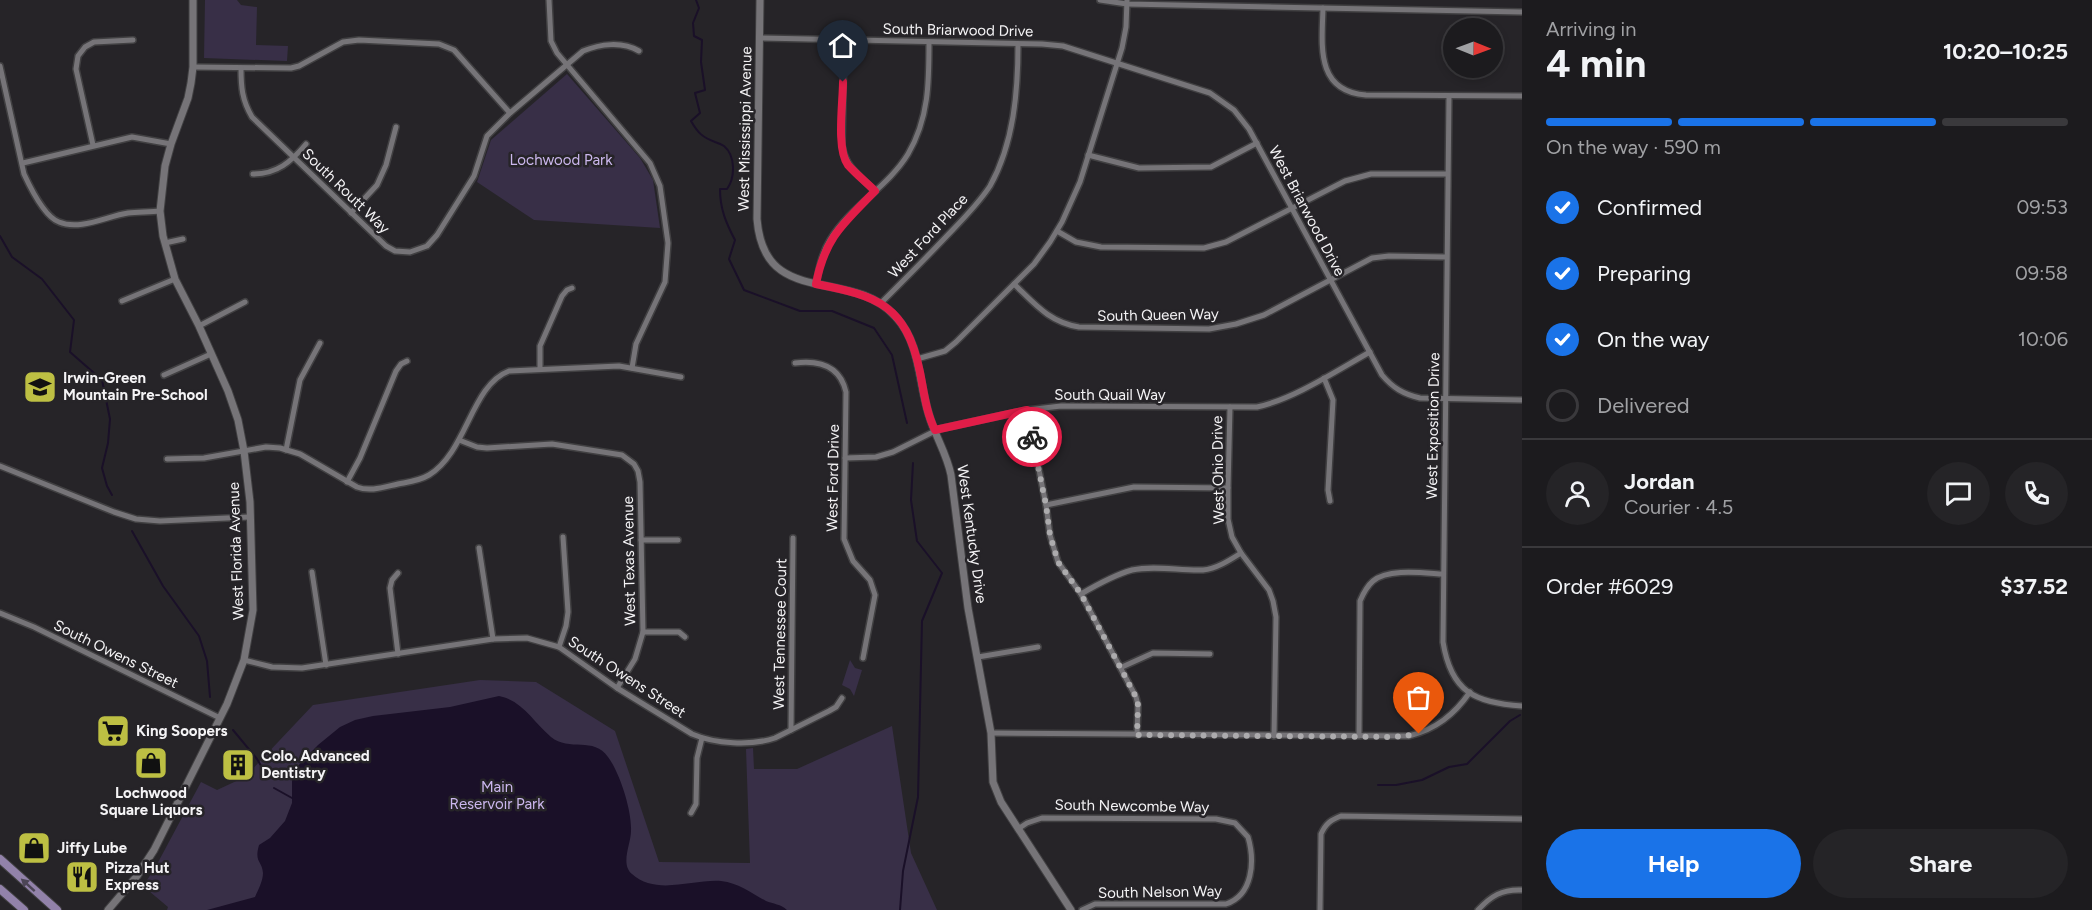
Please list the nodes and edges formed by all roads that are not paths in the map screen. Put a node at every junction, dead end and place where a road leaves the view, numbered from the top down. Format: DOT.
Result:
graph roads {
  1 [pos="193,0"];
  2 [pos="549,0"];
  3 [pos="760,0"];
  4 [pos="1100,0"];
  5 [pos="1127,2"];
  6 [pos="1270,3"];
  7 [pos="1323,8"];
  8 [pos="1522,12"];
  9 [pos="760,38"];
  10 [pos="133,40"];
  11 [pos="844,40"];
  12 [pos="930,42"];
  13 [pos="1018,44"];
  14 [pos="639,51"];
  15 [pos="1117,63"];
  16 [pos="566,64"];
  17 [pos="0,66"];
  18 [pos="193,67"];
  19 [pos="241,68"];
  20 [pos="1449,96"];
  21 [pos="1522,96"];
  22 [pos="510,113"];
  23 [pos="396,127"];
  24 [pos="1257,143"];
  25 [pos="171,144"];
  26 [pos="306,144"];
  27 [pos="93,146"];
  28 [pos="1088,154"];
  29 [pos="295,158"];
  30 [pos="22,163"];
  31 [pos="253,174"];
  32 [pos="1447,174"];
  33 [pos="875,191"];
  34 [pos="1291,208"];
  35 [pos="160,212"];
  36 [pos="351,213"];
  37 [pos="1057,231"];
  38 [pos="183,239"];
  39 [pos="165,243"];
  40 [pos="1446,257"];
  41 [pos="175,279"];
  42 [pos="1330,280"];
  43 [pos="816,284"];
  44 [pos="1014,284"];
  45 [pos="572,288"];
  46 [pos="122,301"];
  47 [pos="245,302"];
  48 [pos="881,303"];
  49 [pos="200,326"];
  50 [pos="320,343"];
  51 [pos="1370,352"];
  52 [pos="211,354"];
  53 [pos="917,359"];
  54 [pos="408,361"];
  55 [pos="795,363"];
  56 [pos="632,368"];
  57 [pos="540,369"];
  58 [pos="164,375"];
  59 [pos="681,377"];
  60 [pos="1324,378"];
  61 [pos="1445,399"];
  62 [pos="1522,400"];
  63 [pos="1230,407"];
  64 [pos="1027,410"];
  65 [pos="935,430"];
  66 [pos="459,440"];
  67 [pos="286,450"];
  68 [pos="244,451"];
  69 [pos="845,458"];
  70 [pos="167,459"];
  71 [pos="0,466"];
  72 [pos="347,482"];
  73 [pos="1228,488"];
  74 [pos="1330,501"];
  75 [pos="1046,505"];
  76 [pos="249,517"];
  77 [pos="563,537"];
  78 [pos="793,538"];
  79 [pos="641,540"];
  80 [pos="678,540"];
  81 [pos="479,548"];
  82 [pos="1241,553"];
  83 [pos="312,572"];
  84 [pos="398,573"];
  85 [pos="1443,574"];
  86 [pos="1081,594"];
  87 [pos="0,614"];
  88 [pos="643,632"];
  89 [pos="685,637"];
  90 [pos="493,639"];
  91 [pos="559,647"];
  92 [pos="1038,647"];
  93 [pos="398,654"];
  94 [pos="1210,654"];
  95 [pos="978,657"];
  96 [pos="863,658"];
  97 [pos="244,660"];
  98 [pos="326,665"];
  99 [pos="1122,668"];
  100 [pos="617,688"];
  101 [pos="1470,692"];
  102 [pos="842,698"];
  103 [pos="1522,706"];
  104 [pos="220,718"];
  105 [pos="791,730"];
  106 [pos="991,733"];
  107 [pos="1137,735"];
  108 [pos="1274,736"];
  109 [pos="1359,736"];
  110 [pos="702,738"];
  111 [pos="691,813"];
  112 [pos="1522,819"];
  113 [pos="1018,829"];
  114 [pos="1244,831"];
  115 [pos="0,859"];
  116 [pos="0,889"];
  117 [pos="1522,890"];
  118 [pos="24,910"];
  119 [pos="57,910"];
  120 [pos="108,910"];
  121 [pos="1071,910"];
  122 [pos="1082,910"];
  123 [pos="1320,910"];
  124 [pos="1478,910"];
  1 -- 18 [label="street, West Florida Avenue"];
  2 -- 16 [label="street"];
  3 -- 9 [label="street, West Mississippi Avenue"];
  4 -- 5 [label="street"];
  5 -- 6 [label="street"];
  5 -- 15 [label="street"];
  6 -- 7 [label="street"];
  7 -- 8 [label="street"];
  7 -- 20 [label="street"];
  9 -- 11 [label="street, South Briarwood Drive"];
  9 -- 43 [label="street, West Mississippi Avenue"];
  10 -- 27 [label="street"];
  11 -- 12 [label="street, South Briarwood Drive"];
  11 -- 33 [label="street"];
  12 -- 13 [label="street, South Briarwood Drive"];
  12 -- 33 [label="street"];
  13 -- 15 [label="street, South Briarwood Drive"];
  13 -- 48 [label="street, West Ford Place"];
  14 -- 16 [label="street, South Routt Way"];
  15 -- 24 [label="street, West Briarwood Drive"];
  15 -- 28 [label="street"];
  16 -- 22 [label="street, South Routt Way"];
  16 -- 56 [label="street"];
  17 -- 30 [label="street"];
  18 -- 19 [label="street"];
  18 -- 25 [label="street, West Florida Avenue"];
  19 -- 22 [label="street"];
  19 -- 29 [label="street, South Routt Way"];
  20 -- 21 [label="street"];
  20 -- 32 [label="street, West Exposition Drive"];
  22 -- 36 [label="street, South Routt Way"];
  23 -- 36 [label="street"];
  24 -- 28 [label="street"];
  24 -- 34 [label="street, West Briarwood Drive"];
  25 -- 27 [label="street"];
  25 -- 35 [label="street, West Florida Avenue"];
  26 -- 29 [label="street"];
  27 -- 30 [label="street"];
  28 -- 37 [label="street"];
  29 -- 31 [label="street"];
  29 -- 36 [label="street, South Routt Way"];
  30 -- 35 [label="street"];
  32 -- 34 [label="street"];
  32 -- 40 [label="street, West Exposition Drive"];
  33 -- 43 [label="street"];
  34 -- 37 [label="street"];
  34 -- 42 [label="street, West Briarwood Drive"];
  35 -- 39 [label="street, West Florida Avenue"];
  37 -- 44 [label="street"];
  38 -- 39 [label="street"];
  39 -- 41 [label="street, West Florida Avenue"];
  40 -- 42 [label="street, South Queen Way"];
  40 -- 61 [label="street, West Exposition Drive"];
  41 -- 46 [label="street"];
  41 -- 49 [label="street, West Florida Avenue"];
  42 -- 44 [label="street, South Queen Way"];
  42 -- 51 [label="street, West Briarwood Drive"];
  43 -- 48 [label="street"];
  44 -- 53 [label="street"];
  45 -- 57 [label="street"];
  47 -- 49 [label="street"];
  48 -- 53 [label="street, West Kentucky Drive"];
  49 -- 52 [label="street, West Florida Avenue"];
  50 -- 67 [label="street"];
  51 -- 60 [label="street, South Quail Way"];
  51 -- 61 [label="street, West Briarwood Drive"];
  52 -- 58 [label="street"];
  52 -- 68 [label="street, West Florida Avenue"];
  53 -- 65 [label="street, West Kentucky Drive"];
  54 -- 72 [label="street"];
  55 -- 69 [label="street, West Ford Drive"];
  56 -- 57 [label="street"];
  56 -- 59 [label="street"];
  57 -- 66 [label="street"];
  60 -- 63 [label="street, South Quail Way"];
  60 -- 74 [label="street"];
  61 -- 62 [label="street"];
  61 -- 85 [label="street, West Exposition Drive"];
  63 -- 64 [label="street, South Quail Way"];
  63 -- 73 [label="street, West Ohio Drive"];
  64 -- 65 [label="street, South Quail Way"];
  64 -- 75 [label="street"];
  65 -- 69 [label="street, South Quail Way"];
  65 -- 95 [label="street, West Kentucky Drive"];
  66 -- 72 [label="street"];
  66 -- 79 [label="street, West Texas Avenue"];
  67 -- 68 [label="street"];
  67 -- 72 [label="street"];
  68 -- 70 [label="street"];
  68 -- 76 [label="street, West Florida Avenue"];
  69 -- 96 [label="street, West Ford Drive"];
  71 -- 76 [label="street"];
  73 -- 75 [label="street"];
  73 -- 82 [label="street, West Ohio Drive"];
  75 -- 86 [label="street"];
  76 -- 97 [label="street, West Florida Avenue"];
  77 -- 91 [label="street"];
  78 -- 105 [label="street, West Tennessee Court"];
  79 -- 80 [label="street"];
  79 -- 88 [label="street, West Texas Avenue"];
  81 -- 90 [label="street"];
  82 -- 86 [label="street"];
  82 -- 108 [label="street, West Ohio Drive"];
  83 -- 98 [label="street"];
  84 -- 93 [label="street"];
  85 -- 101 [label="street, West Exposition Drive"];
  85 -- 109 [label="street"];
  86 -- 99 [label="street"];
  87 -- 104 [label="street, South Owens Street"];
  88 -- 89 [label="street"];
  88 -- 100 [label="street, West Texas Avenue"];
  90 -- 91 [label="street, South Owens Street"];
  90 -- 93 [label="street, South Owens Street"];
  91 -- 100 [label="street, South Owens Street"];
  92 -- 95 [label="street"];
  93 -- 98 [label="street, South Owens Street"];
  94 -- 99 [label="street"];
  95 -- 106 [label="street, West Kentucky Drive"];
  97 -- 98 [label="street, South Owens Street"];
  97 -- 104 [label="street, West Florida Avenue"];
  99 -- 107 [label="street"];
  100 -- 110 [label="street, South Owens Street"];
  101 -- 103 [label="street, West Exposition Drive"];
  101 -- 109 [label="street"];
  102 -- 105 [label="street, South Owens Street"];
  104 -- 120 [label="street, West Florida Avenue"];
  105 -- 110 [label="street, South Owens Street"];
  106 -- 107 [label="street"];
  106 -- 113 [label="street, West Kentucky Drive"];
  107 -- 108 [label="street"];
  108 -- 109 [label="street"];
  110 -- 111 [label="street"];
  112 -- 123 [label="street"];
  113 -- 114 [label="street, South Newcombe Way"];
  113 -- 121 [label="street, West Kentucky Drive"];
  114 -- 122 [label="street, South Nelson Way"];
  119 -- 115 [label="main road, one-way"];
  116 -- 118 [label="main road"];
  117 -- 124 [label="street"];
}
